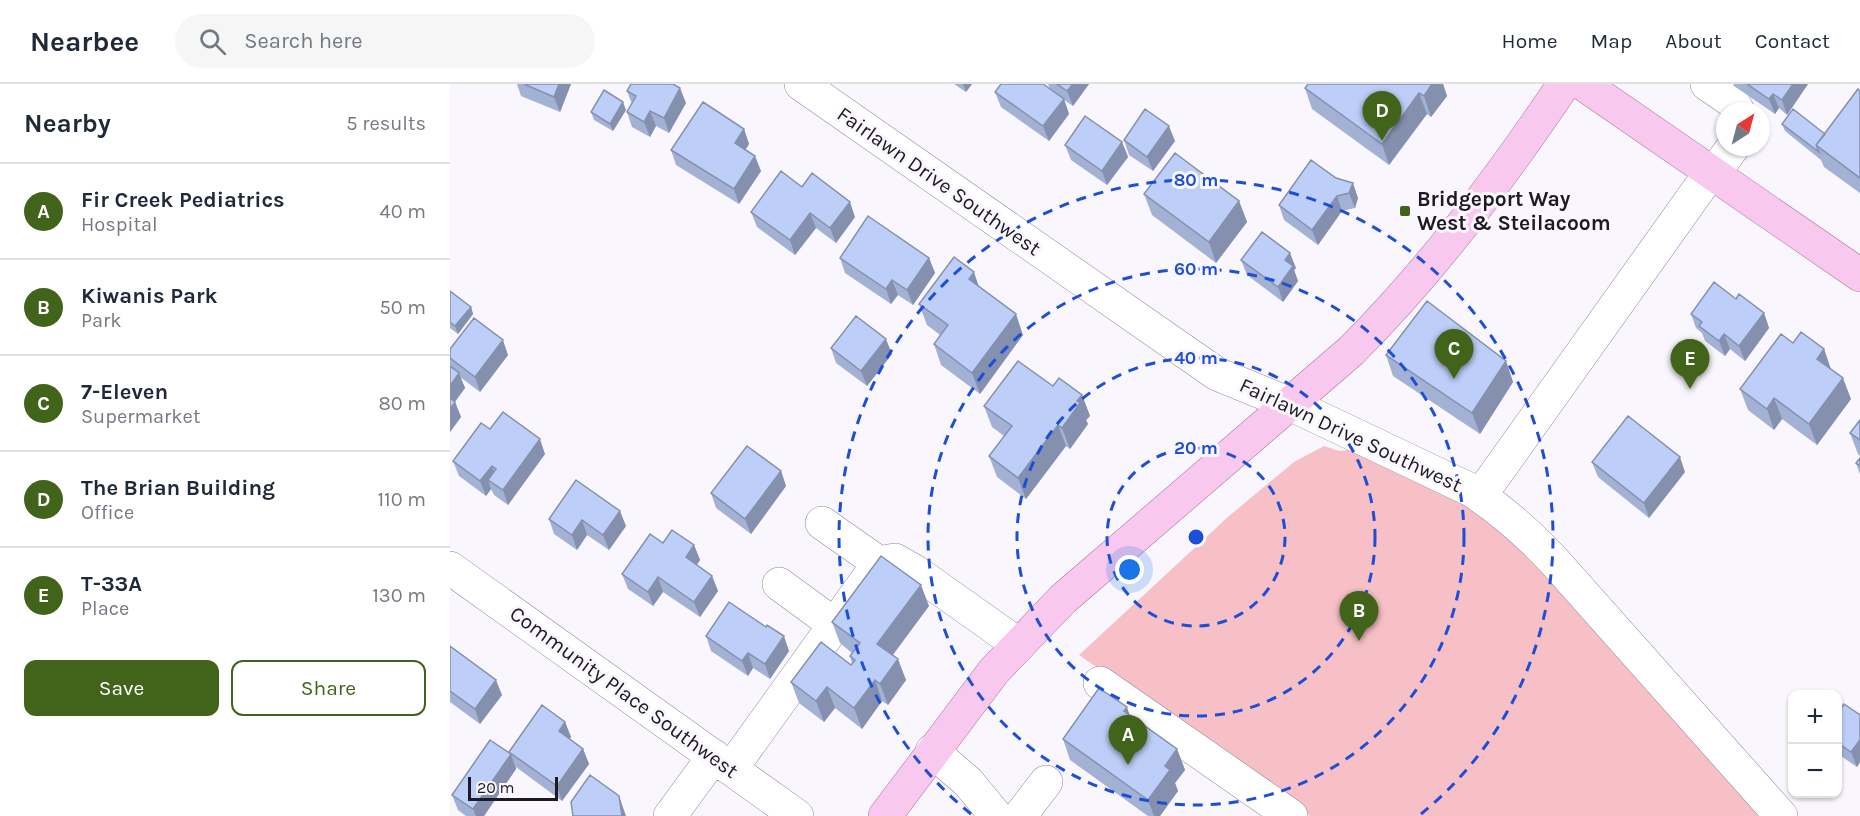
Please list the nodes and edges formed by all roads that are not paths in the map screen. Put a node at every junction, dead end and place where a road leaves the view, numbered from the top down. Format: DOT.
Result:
graph roads {
  1 [pos="801,84"];
  2 [pos="1564,84"];
  3 [pos="1583,84"];
  4 [pos="1707,84"];
  5 [pos="1733,102"];
  6 [pos="1726,156"];
  7 [pos="1713,173"];
  8 [pos="1858,269"];
  9 [pos="1290,404"];
  10 [pos="1480,496"];
  11 [pos="822,523"];
  12 [pos="879,563"];
  13 [pos="450,568"];
  14 [pos="779,584"];
  15 [pos="835,625"];
  16 [pos="1019,645"];
  17 [pos="1100,683"];
  18 [pos="932,751"];
  19 [pos="723,763"];
  20 [pos="1047,782"];
  21 [pos="670,816"];
  22 [pos="798,816"];
  23 [pos="885,816"];
  24 [pos="996,816"];
  25 [pos="1020,816"];
  26 [pos="1291,816"];
  27 [pos="1781,816"];
  1 -- 9 [label="street, Fairlawn Drive Southwest"];
  2 -- 9 [label="main road"];
  3 -- 7 [label="main road"];
  4 -- 5 [label="street"];
  6 -- 7 [label="street"];
  7 -- 8 [label="main road"];
  7 -- 10 [label="street"];
  9 -- 10 [label="street, Fairlawn Drive Southwest"];
  9 -- 16 [label="main road"];
  10 -- 27 [label="street, Fairlawn Drive Southwest"];
  11 -- 12 [label="street"];
  12 -- 15 [label="street"];
  12 -- 16 [label="street"];
  13 -- 19 [label="street, Community Place Southwest"];
  14 -- 15 [label="street"];
  15 -- 19 [label="street"];
  16 -- 18 [label="main road"];
  17 -- 26 [label="street"];
  18 -- 23 [label="main road"];
  18 -- 24 [label="street"];
  19 -- 21 [label="street"];
  19 -- 22 [label="street, Community Place Southwest"];
  20 -- 25 [label="street"];
}
